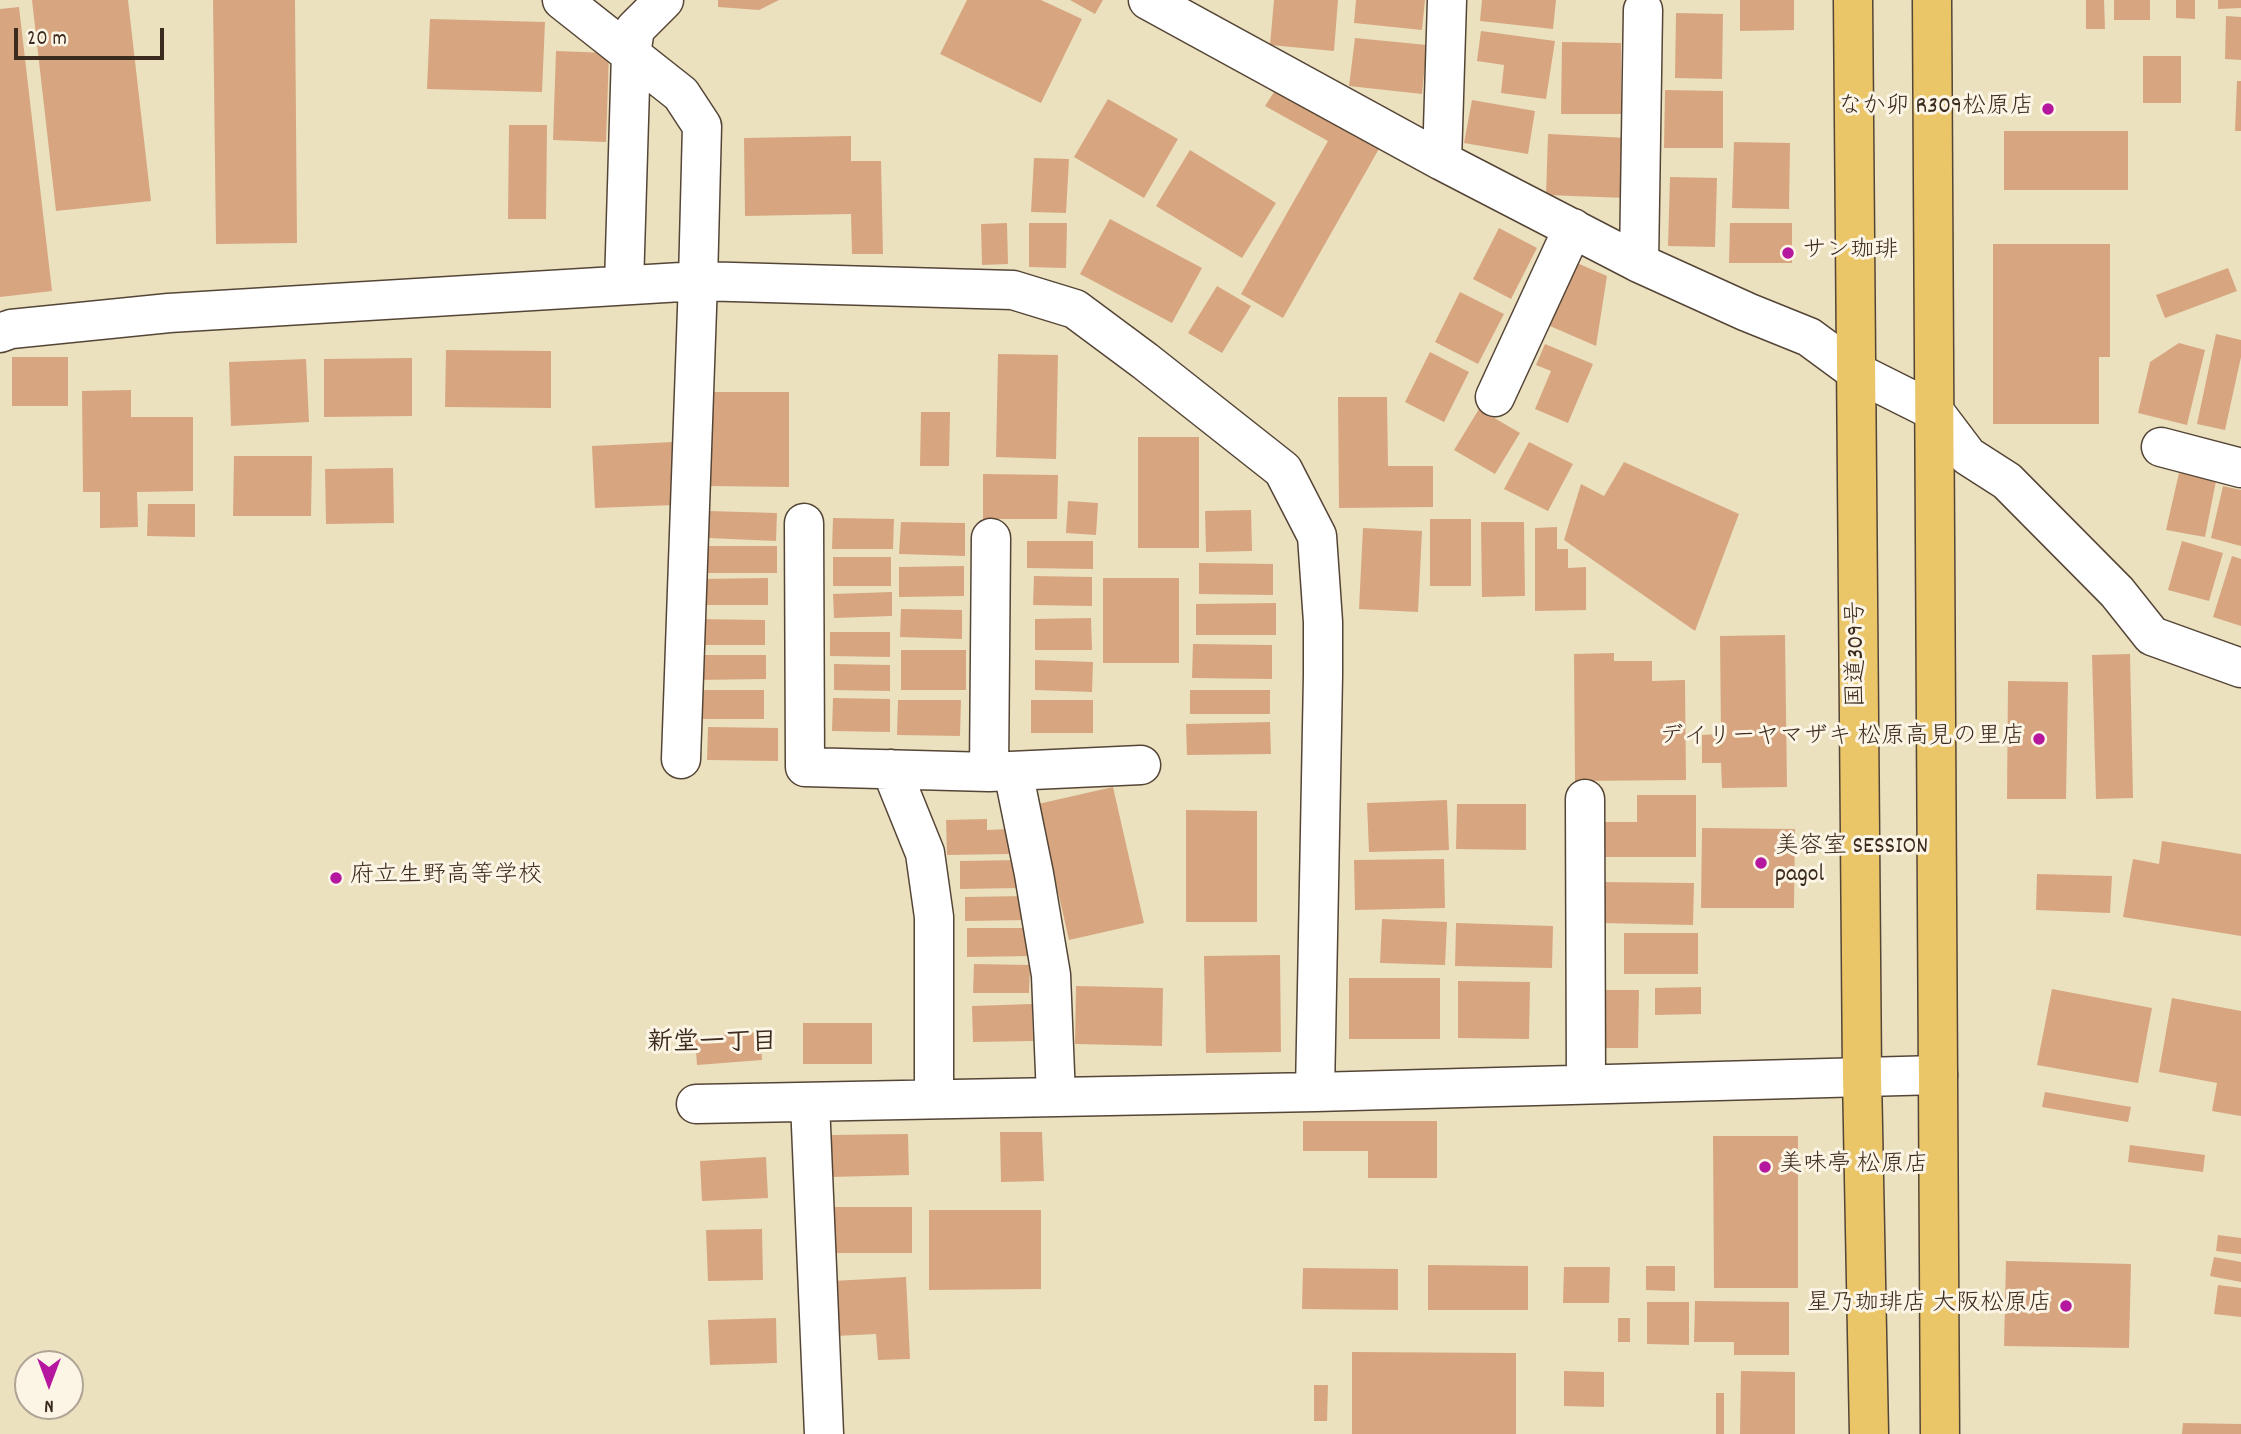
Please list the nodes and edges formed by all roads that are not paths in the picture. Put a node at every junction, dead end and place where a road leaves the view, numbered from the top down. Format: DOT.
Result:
graph roads {
  1 [pos="562,0"];
  2 [pos="664,0"];
  3 [pos="1148,0"];
  4 [pos="1447,0"];
  5 [pos="1853,0"];
  6 [pos="1932,0"];
  7 [pos="1643,10"];
  8 [pos="631,54"];
  9 [pos="1442,161"];
  10 [pos="1573,228"];
  11 [pos="1639,262"];
  12 [pos="698,281"];
  13 [pos="624,285"];
  14 [pos="0,333"];
  15 [pos="1858,373"];
  16 [pos="1495,397"];
  17 [pos="1934,411"];
  18 [pos="2161,447"];
  19 [pos="2241,468"];
  20 [pos="804,523"];
  21 [pos="991,538"];
  22 [pos="2241,668"];
  23 [pos="681,759"];
  24 [pos="1141,765"];
  25 [pos="891,769"];
  26 [pos="1001,772"];
  27 [pos="1585,799"];
  28 [pos="1937,1075"];
  29 [pos="1862,1076"];
  30 [pos="1586,1084"];
  31 [pos="1315,1093"];
  32 [pos="1056,1097"];
  33 [pos="934,1099"];
  34 [pos="810,1102"];
  35 [pos="696,1104"];
  36 [pos="824,1434"];
  37 [pos="1869,1434"];
  38 [pos="1940,1434"];
  1 -- 8 [label="street"];
  2 -- 8 [label="street"];
  3 -- 9 [label="street"];
  4 -- 9 [label="street"];
  5 -- 15 [label="highway, 国道309号"];
  6 -- 17 [label="highway"];
  7 -- 11 [label="street"];
  8 -- 12 [label="street"];
  8 -- 13 [label="street"];
  9 -- 10 [label="street"];
  10 -- 11 [label="street"];
  10 -- 16 [label="street"];
  11 -- 15 [label="street"];
  12 -- 13 [label="street"];
  12 -- 23 [label="street"];
  12 -- 31 [label="street"];
  13 -- 14 [label="street"];
  15 -- 17 [label="street"];
  15 -- 29 [label="highway, 国道309号"];
  17 -- 22 [label="street"];
  17 -- 28 [label="highway"];
  18 -- 19 [label="street"];
  20 -- 25 [label="street"];
  21 -- 26 [label="street"];
  24 -- 26 [label="street"];
  25 -- 26 [label="street"];
  25 -- 33 [label="street"];
  26 -- 32 [label="street"];
  27 -- 30 [label="street"];
  28 -- 29 [label="street"];
  28 -- 38 [label="highway"];
  29 -- 30 [label="street"];
  29 -- 37 [label="highway, 国道309号"];
  30 -- 31 [label="street"];
  31 -- 32 [label="street"];
  32 -- 33 [label="street"];
  33 -- 34 [label="street"];
  34 -- 35 [label="street"];
  34 -- 36 [label="street"];
}
